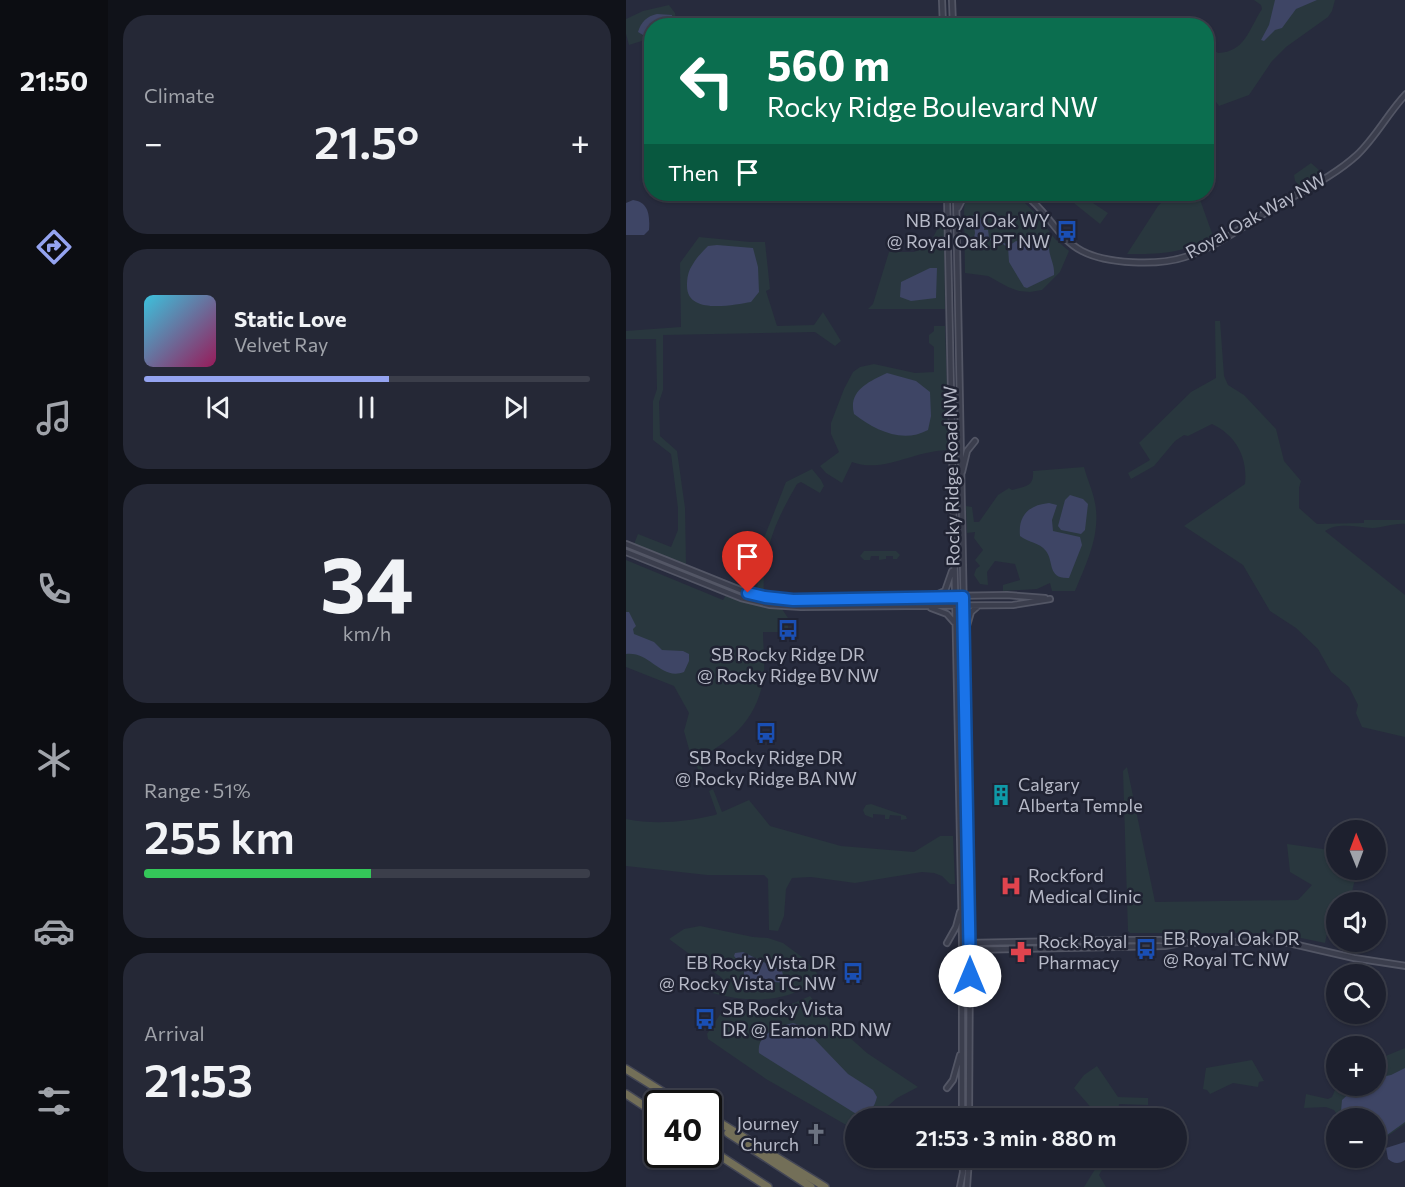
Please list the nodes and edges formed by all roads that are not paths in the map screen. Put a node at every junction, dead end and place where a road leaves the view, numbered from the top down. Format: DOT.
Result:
graph roads {
  1 [pos="942,0"];
  2 [pos="952,0"];
  3 [pos="943,18"];
  4 [pos="953,18"];
  5 [pos="1406,94"];
  6 [pos="947,201"];
  7 [pos="956,201"];
  8 [pos="962,201"];
  9 [pos="1035,201"];
  10 [pos="957,210"];
  11 [pos="975,441"];
  12 [pos="961,474"];
  13 [pos="626,544"];
  14 [pos="626,552"];
  15 [pos="954,564"];
  16 [pos="928,597"];
  17 [pos="955,597"];
  18 [pos="963,597"];
  19 [pos="980,605"];
  20 [pos="955,606"];
  21 [pos="964,606"];
  22 [pos="926,607"];
  23 [pos="955,623"];
  24 [pos="964,638"];
  25 [pos="961,907"];
  26 [pos="1026,941"];
  27 [pos="970,942"];
  28 [pos="947,943"];
  29 [pos="962,943"];
  30 [pos="1178,943"];
  31 [pos="1026,949"];
  32 [pos="962,950"];
  33 [pos="970,950"];
  34 [pos="984,950"];
  35 [pos="1406,966"];
  36 [pos="970,976"];
  37 [pos="962,1050"];
  38 [pos="626,1069"];
  39 [pos="947,1088"];
  40 [pos="660,1090"];
  41 [pos="626,1094"];
  42 [pos="644,1106"];
  43 [pos="962,1108"];
  44 [pos="969,1108"];
  45 [pos="722,1124"];
  46 [pos="722,1129"];
  47 [pos="722,1157"];
  48 [pos="963,1168"];
  49 [pos="968,1168"];
  50 [pos="768,1187"];
  51 [pos="811,1187"];
  52 [pos="825,1187"];
  53 [pos="960,1187"];
  54 [pos="967,1187"];
  1 -- 3 [label="street"];
  2 -- 4 [label="street"];
  5 -- 9 [label="street, Royal Oak Way NW"];
  6 -- 15 [label="street, Rocky Ridge Road NW"];
  7 -- 10 [label="street, Rocky Ridge Road NW"];
  8 -- 10 [label="street"];
  10 -- 12 [label="street, Rocky Ridge Road NW"];
  11 -- 12 [label="street"];
  12 -- 18 [label="street, Rocky Ridge Road NW"];
  13 -- 16 [label="street"];
  14 -- 22 [label="street"];
  15 -- 16 [label="street"];
  15 -- 17 [label="street, Rocky Ridge Road NW"];
  16 -- 17 [label="street"];
  17 -- 18 [label="street"];
  17 -- 20 [label="street, Rocky Ridge Road NW"];
  18 -- 19 [label="street"];
  18 -- 21 [label="street, Rocky Ridge Road NW"];
  19 -- 21 [label="street"];
  19 -- 24 [label="street"];
  20 -- 21 [label="street"];
  20 -- 22 [label="street"];
  20 -- 23 [label="street, Rocky Ridge Road NW"];
  21 -- 24 [label="street, Rocky Ridge Road NW"];
  22 -- 23 [label="street"];
  23 -- 25 [label="street, Rocky Ridge Road NW"];
  24 -- 27 [label="street, Rocky Ridge Road NW"];
  25 -- 28 [label="street"];
  25 -- 29 [label="street, Rocky Ridge Road NW"];
  26 -- 27 [label="street"];
  26 -- 30 [label="street"];
  26 -- 31 [label="street"];
  27 -- 29 [label="street"];
  27 -- 33 [label="street, Rocky Ridge Road NW"];
  29 -- 32 [label="street, Rocky Ridge Road NW"];
  30 -- 31 [label="street"];
  30 -- 35 [label="street"];
  31 -- 34 [label="street"];
  32 -- 33 [label="street"];
  32 -- 37 [label="street, Rocky Ridge Road NW"];
  33 -- 34 [label="street"];
  33 -- 36 [label="street, Rocky Ridge Road NW"];
  34 -- 36 [label="street"];
  36 -- 44 [label="street, Rocky Ridge Road NW"];
  37 -- 39 [label="street"];
  37 -- 43 [label="street, Rocky Ridge Road NW"];
  38 -- 40 [label="highway"];
  41 -- 42 [label="highway"];
  45 -- 52 [label="highway"];
  46 -- 51 [label="highway"];
  47 -- 50 [label="highway"];
  48 -- 53 [label="street"];
  49 -- 54 [label="street"];
}
